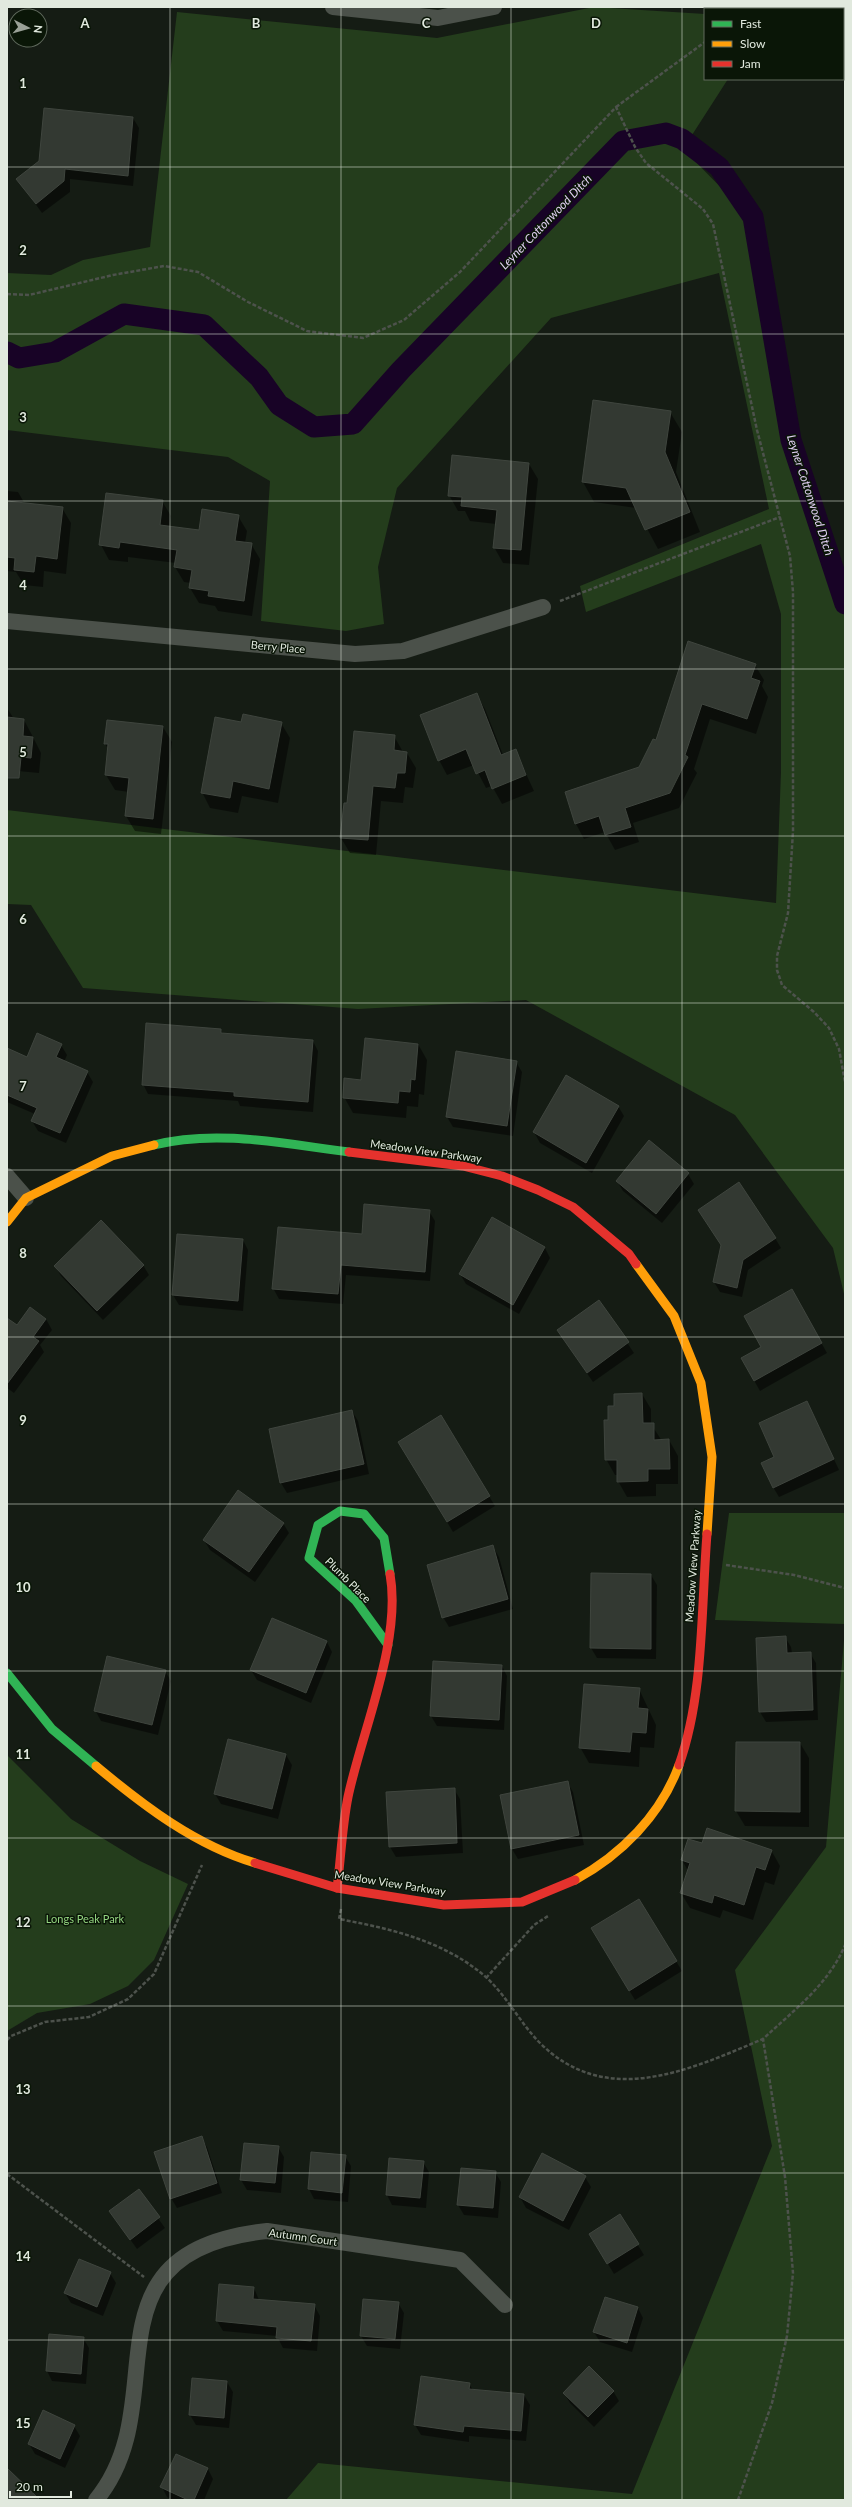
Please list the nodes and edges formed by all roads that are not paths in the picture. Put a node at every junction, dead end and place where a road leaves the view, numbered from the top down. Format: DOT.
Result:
graph roads {
  1 [pos="333,7"];
  2 [pos="494,7"];
  3 [pos="543,607"];
  4 [pos="7,621"];
  5 [pos="7,1176"];
  6 [pos="26,1198"];
  7 [pos="7,1222"];
  8 [pos="388,1645"];
  9 [pos="7,1673"];
  10 [pos="337,1888"];
  11 [pos="504,2305"];
  12 [pos="96,2500"];
  1 -- 2 [label="street"];
  3 -- 4 [label="street, Berry Place"];
  5 -- 6 [label="street"];
  6 -- 7 [label="street, Meadow View Parkway"];
  6 -- 10 [label="street, Meadow View Parkway"];
  8 -- 8 [label="street, Plumb Place"];
  8 -- 10 [label="street, Plumb Place"];
  9 -- 10 [label="street, Meadow View Parkway"];
  11 -- 12 [label="street, Autumn Court"];
}
